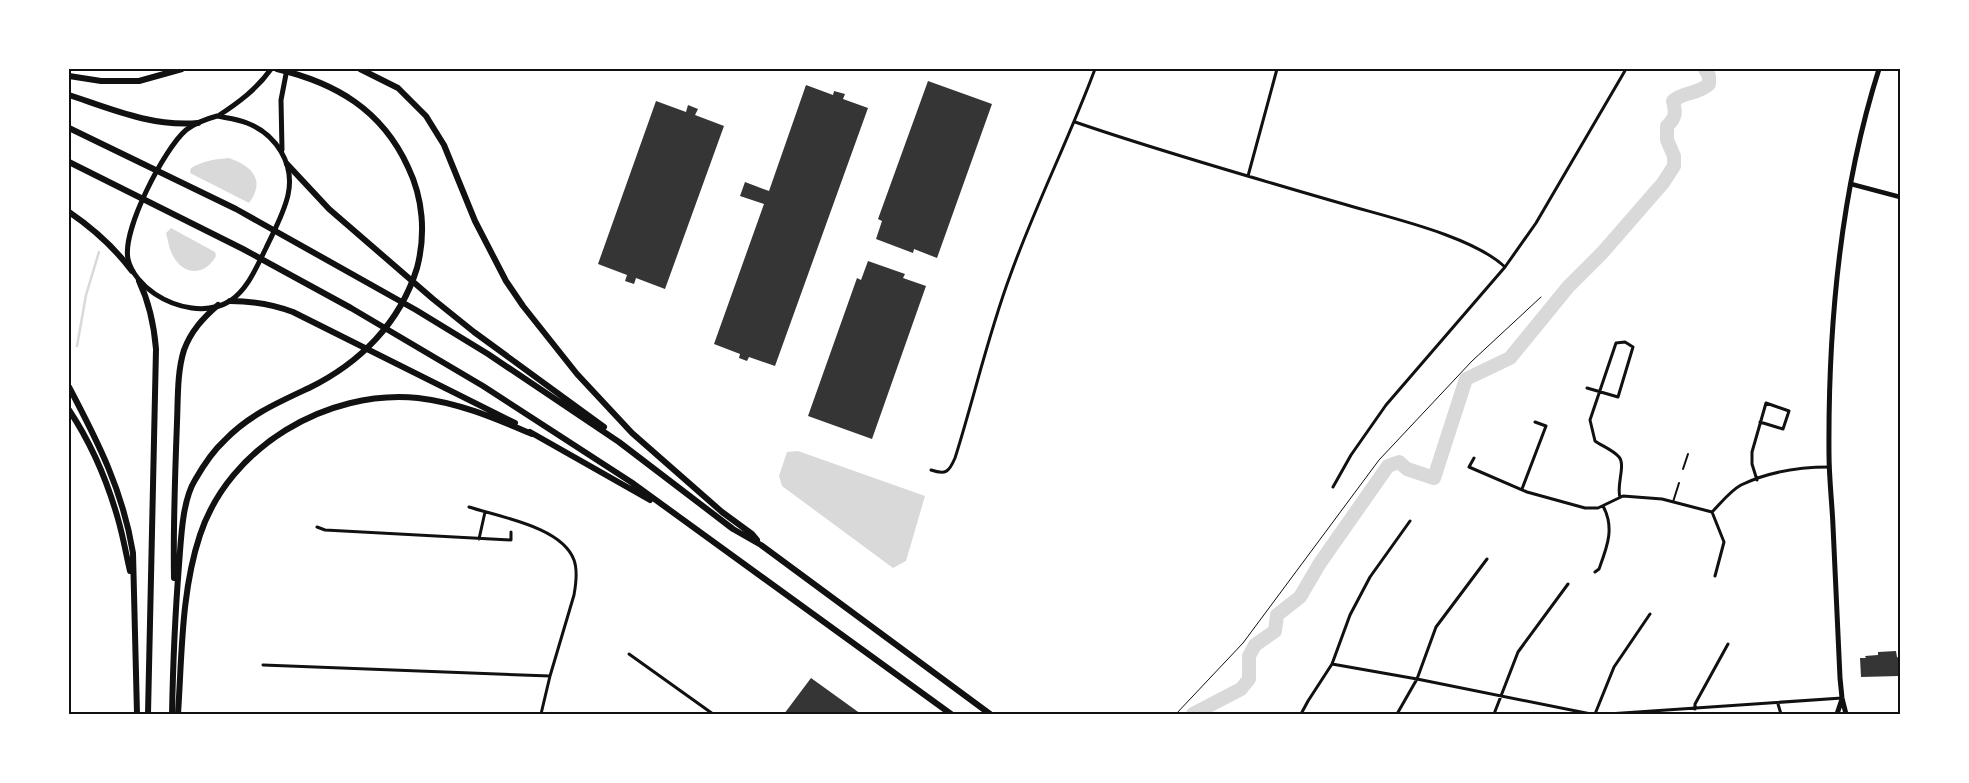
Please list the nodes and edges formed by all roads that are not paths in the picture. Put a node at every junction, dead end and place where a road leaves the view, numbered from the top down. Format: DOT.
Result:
graph roads {
  1 [pos="182,69"];
  2 [pos="271,69"];
  3 [pos="278,69"];
  4 [pos="287,69"];
  5 [pos="360,69"];
  6 [pos="1095,69"];
  7 [pos="1277,69"];
  8 [pos="1626,69"];
  9 [pos="1879,69"];
  10 [pos="69,76"];
  11 [pos="69,95"];
  12 [pos="217,116"];
  13 [pos="1075,122"];
  14 [pos="198,123"];
  15 [pos="69,128"];
  16 [pos="282,153"];
  17 [pos="69,162"];
  18 [pos="287,164"];
  19 [pos="1248,176"];
  20 [pos="1851,184"];
  21 [pos="1900,197"];
  22 [pos="69,212"];
  23 [pos="1505,267"];
  24 [pos="132,271"];
  25 [pos="139,281"];
  26 [pos="230,301"];
  27 [pos="218,305"];
  28 [pos="69,387"];
  29 [pos="1587,388"];
  30 [pos="1600,391"];
  31 [pos="69,410"];
  32 [pos="1535,422"];
  33 [pos="1760,422"];
  34 [pos="532,434"];
  35 [pos="619,442"];
  36 [pos="1688,454"];
  37 [pos="1474,458"];
  38 [pos="1830,467"];
  39 [pos="1683,469"];
  40 [pos="931,470"];
  41 [pos="1757,480"];
  42 [pos="1679,483"];
  43 [pos="1333,487"];
  44 [pos="1522,489"];
  45 [pos="1620,497"];
  46 [pos="1673,502"];
  47 [pos="1603,506"];
  48 [pos="469,507"];
  49 [pos="485,512"];
  50 [pos="1712,512"];
  51 [pos="1410,521"];
  52 [pos="317,527"];
  53 [pos="512,532"];
  54 [pos="479,539"];
  55 [pos="718,544"];
  56 [pos="761,545"];
  57 [pos="1487,558"];
  58 [pos="1595,572"];
  59 [pos="1715,576"];
  60 [pos="133,582"];
  61 [pos="1568,584"];
  62 [pos="1650,614"];
  63 [pos="175,617"];
  64 [pos="1728,644"];
  65 [pos="629,654"];
  66 [pos="1332,664"];
  67 [pos="263,665"];
  68 [pos="550,676"];
  69 [pos="1417,679"];
  70 [pos="1500,696"];
  71 [pos="1842,698"];
  72 [pos="1778,704"];
  73 [pos="1695,709"];
  74 [pos="137,714"];
  75 [pos="148,714"];
  76 [pos="172,714"];
  77 [pos="178,714"];
  78 [pos="541,714"];
  79 [pos="714,714"];
  80 [pos="951,714"];
  81 [pos="990,714"];
  82 [pos="1301,714"];
  83 [pos="1397,714"];
  84 [pos="1494,714"];
  85 [pos="1591,714"];
  86 [pos="1595,714"];
  87 [pos="1608,714"];
  88 [pos="1781,714"];
  89 [pos="1837,714"];
  90 [pos="1846,714"];
  1 -- 10 [label="highway"];
  2 -- 12 [label="main road"];
  3 -- 63 [label="highway"];
  4 -- 16 [label="main road"];
  5 -- 56 [label="highway"];
  6 -- 13 [label="street"];
  7 -- 19 [label="street"];
  8 -- 23 [label="street"];
  9 -- 20 [label="main road"];
  11 -- 14 [label="highway"];
  12 -- 14 [label="main road"];
  12 -- 16 [label="main road"];
  13 -- 19 [label="street"];
  13 -- 40 [label="street"];
  14 -- 24 [label="main road"];
  15 -- 35 [label="highway"];
  16 -- 18 [label="main road"];
  17 -- 55 [label="highway"];
  18 -- 26 [label="main road"];
  18 -- 35 [label="highway"];
  19 -- 23 [label="street"];
  20 -- 21 [label="street"];
  20 -- 38 [label="main road"];
  22 -- 24 [label="highway"];
  23 -- 43 [label="street"];
  24 -- 25 [label="main road"];
  25 -- 27 [label="main road"];
  25 -- 75 [label="highway"];
  26 -- 27 [label="main road"];
  26 -- 34 [label="highway"];
  27 -- 63 [label="highway"];
  28 -- 60 [label="highway"];
  29 -- 30 [label="street"];
  30 -- 30 [label="street"];
  30 -- 45 [label="street"];
  31 -- 60 [label="highway"];
  32 -- 44 [label="street"];
  33 -- 33 [label="street"];
  33 -- 41 [label="street"];
  34 -- 55 [label="highway"];
  34 -- 77 [label="highway"];
  35 -- 56 [label="highway"];
  36 -- 39 [label="lane"];
  37 -- 44 [label="street"];
  38 -- 41 [label="street"];
  38 -- 71 [label="main road"];
  41 -- 50 [label="street"];
  42 -- 46 [label="lane"];
  44 -- 47 [label="street"];
  45 -- 46 [label="street"];
  45 -- 47 [label="street"];
  46 -- 50 [label="street"];
  47 -- 58 [label="street"];
  48 -- 49 [label="street"];
  49 -- 54 [label="street"];
  49 -- 68 [label="street"];
  50 -- 59 [label="street"];
  51 -- 66 [label="street"];
  52 -- 54 [label="street"];
  53 -- 54 [label="street"];
  55 -- 80 [label="highway"];
  56 -- 81 [label="highway"];
  57 -- 69 [label="street"];
  60 -- 74 [label="highway"];
  61 -- 70 [label="street"];
  62 -- 86 [label="street"];
  63 -- 76 [label="highway"];
  64 -- 73 [label="street"];
  65 -- 79 [label="street"];
  66 -- 69 [label="street"];
  66 -- 82 [label="street"];
  67 -- 68 [label="street"];
  68 -- 78 [label="street"];
  69 -- 70 [label="street"];
  69 -- 83 [label="street"];
  70 -- 84 [label="street"];
  70 -- 85 [label="street"];
  71 -- 72 [label="street"];
  71 -- 89 [label="main road"];
  71 -- 90 [label="main road"];
  72 -- 73 [label="street"];
  72 -- 88 [label="street"];
  73 -- 87 [label="street"];
}
